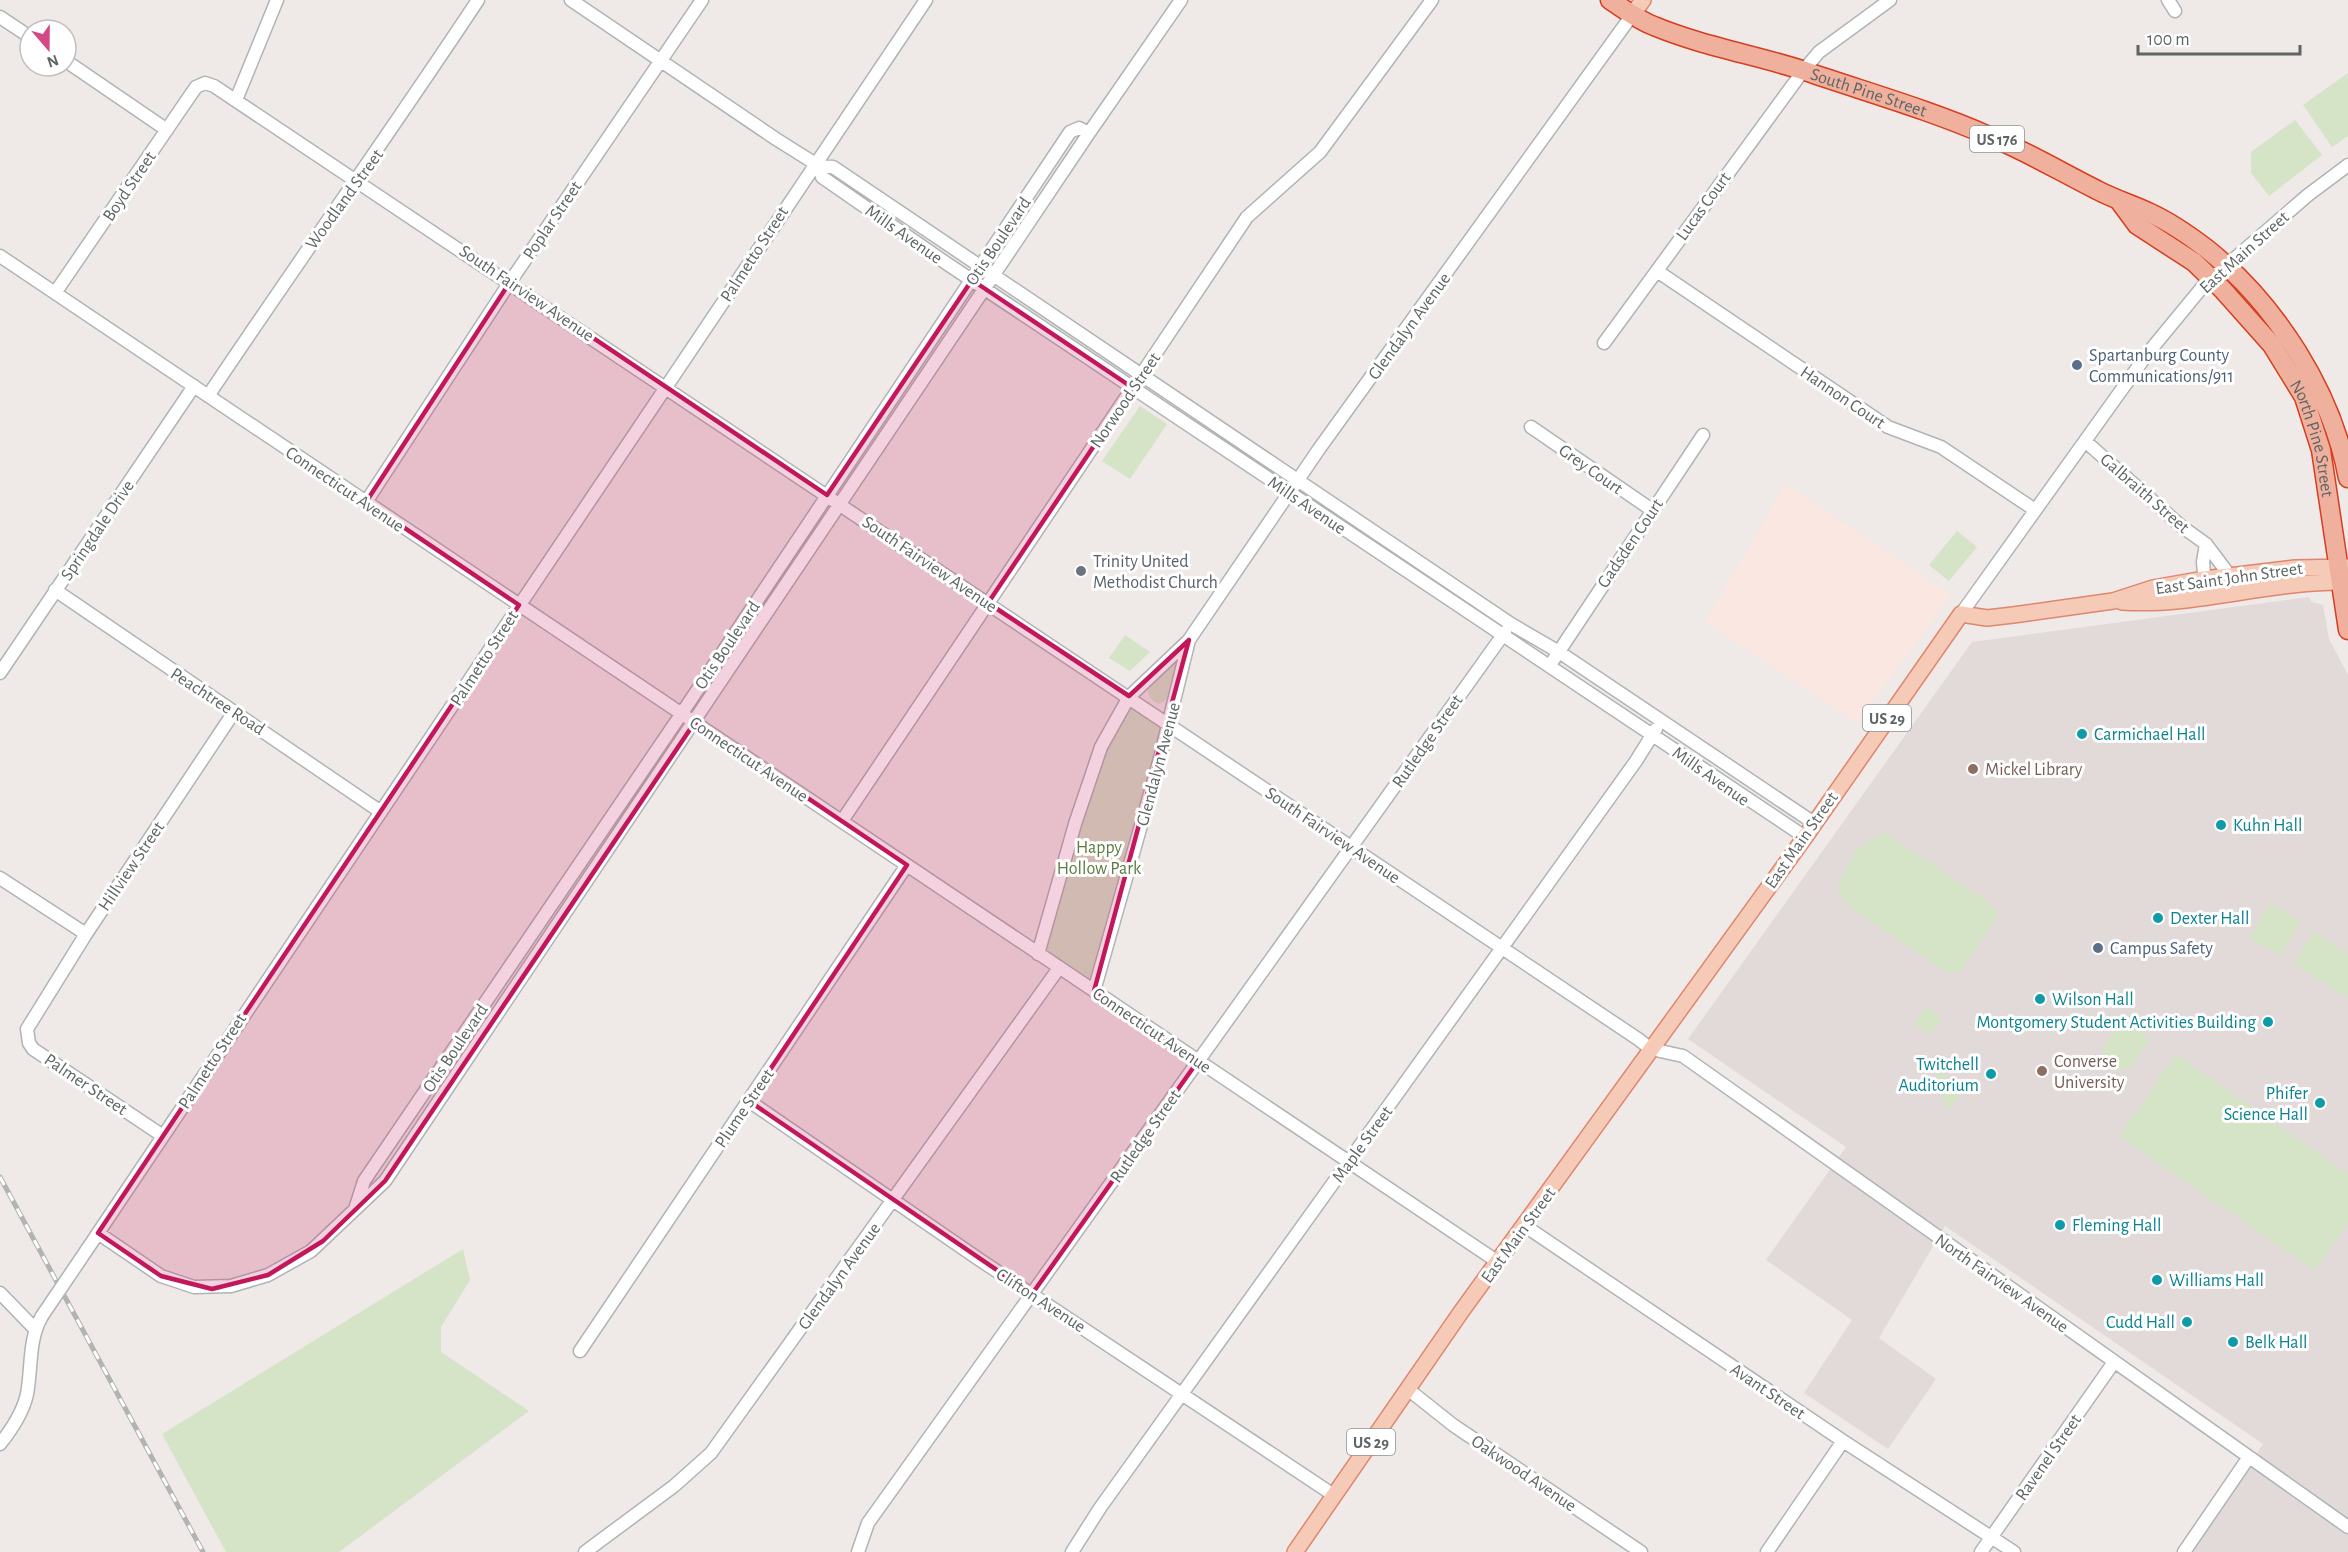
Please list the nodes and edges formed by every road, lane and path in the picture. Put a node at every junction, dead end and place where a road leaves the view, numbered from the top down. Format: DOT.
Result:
graph roads {
  1 [pos="277,0"];
  2 [pos="478,0"];
  3 [pos="571,0"];
  4 [pos="702,0"];
  5 [pos="926,0"];
  6 [pos="1181,0"];
  7 [pos="1432,0"];
  8 [pos="1610,0"];
  9 [pos="1890,0"];
  10 [pos="1637,7"];
  11 [pos="0,17"];
  12 [pos="18,29"];
  13 [pos="661,62"];
  14 [pos="78,69"];
  15 [pos="1803,71"];
  16 [pos="206,83"];
  17 [pos="236,100"];
  18 [pos="167,130"];
  19 [pos="1089,133"];
  20 [pos="817,165"];
  21 [pos="2348,165"];
  22 [pos="357,180"];
  23 [pos="0,256"];
  24 [pos="980,267"];
  25 [pos="1657,271"];
  26 [pos="2217,272"];
  27 [pos="993,276"];
  28 [pos="972,280"];
  29 [pos="510,282"];
  30 [pos="984,288"];
  31 [pos="55,293"];
  32 [pos="1604,343"];
  33 [pos="1142,375"];
  34 [pos="194,386"];
  35 [pos="666,388"];
  36 [pos="1133,388"];
  37 [pos="208,396"];
  38 [pos="1531,427"];
  39 [pos="1703,435"];
  40 [pos="2085,441"];
  41 [pos="2348,478"];
  42 [pos="1298,480"];
  43 [pos="1289,493"];
  44 [pos="827,495"];
  45 [pos="366,502"];
  46 [pos="840,504"];
  47 [pos="1652,510"];
  48 [pos="2035,510"];
  49 [pos="2206,544"];
  50 [pos="2344,574"];
  51 [pos="2230,576"];
  52 [pos="2204,579"];
  53 [pos="55,590"];
  54 [pos="2206,596"];
  55 [pos="2113,601"];
  56 [pos="988,603"];
  57 [pos="519,605"];
  58 [pos="1961,614"];
  59 [pos="1511,624"];
  60 [pos="2348,630"];
  61 [pos="1502,636"];
  62 [pos="1189,640"];
  63 [pos="1559,652"];
  64 [pos="1550,664"];
  65 [pos="0,673"];
  66 [pos="1129,697"];
  67 [pos="234,712"];
  68 [pos="682,713"];
  69 [pos="694,722"];
  70 [pos="1660,722"];
  71 [pos="1169,724"];
  72 [pos="1653,735"];
  73 [pos="381,812"];
  74 [pos="842,821"];
  75 [pos="1814,823"];
  76 [pos="1805,837"];
  77 [pos="1351,848"];
  78 [pos="907,865"];
  79 [pos="0,878"];
  80 [pos="86,934"];
  81 [pos="1501,949"];
  82 [pos="1038,954"];
  83 [pos="1059,968"];
  84 [pos="1094,991"];
  85 [pos="30,1022"];
  86 [pos="1652,1048"];
  87 [pos="1198,1061"];
  88 [pos="749,1101"];
  89 [pos="163,1136"];
  90 [pos="1349,1162"];
  91 [pos="894,1200"];
  92 [pos="356,1207"];
  93 [pos="1525,1226"];
  94 [pos="98,1233"];
  95 [pos="1498,1262"];
  96 [pos="0,1293"];
  97 [pos="1032,1294"];
  98 [pos="35,1329"];
  99 [pos="580,1351"];
  100 [pos="2114,1362"];
  101 [pos="1409,1390"];
  102 [pos="1181,1393"];
  103 [pos="1843,1441"];
  104 [pos="0,1444"];
  105 [pos="2249,1457"];
  106 [pos="1335,1496"];
  107 [pos="2348,1527"];
  108 [pos="1992,1537"];
  109 [pos="585,1552"];
  110 [pos="858,1552"];
  111 [pos="1072,1552"];
  112 [pos="1294,1552"];
  113 [pos="1641,1552"];
  114 [pos="1767,1552"];
  115 [pos="1981,1552"];
  116 [pos="2014,1552"];
  117 [pos="2184,1552"];
  1 -- 17 [label="street"];
  2 -- 22 [label="street, Woodland Street"];
  3 -- 13 [label="street, Mills Avenue"];
  4 -- 13 [label="street, Poplar Street"];
  5 -- 20 [label="street, Palmetto Street"];
  6 -- 19 [label="street, Otis Boulevard"];
  7 -- 33 [label="street, Norwood Street"];
  8 -- 10 [label="highway, South Pine Street / US 176"];
  9 -- 15 [label="street, Lucas Court"];
  10 -- 15 [label="highway, South Pine Street / US 176"];
  10 -- 42 [label="street, Glendalyn Avenue"];
  11 -- 12 [label="street"];
  13 -- 20 [label="street, Mills Avenue"];
  13 -- 29 [label="street, Poplar Street"];
  14 -- 18 [label="street"];
  15 -- 25 [label="street, Lucas Court"];
  15 -- 26 [label="highway, South Pine Street / US 176"];
  16 -- 17 [label="street, South Fairview Avenue"];
  16 -- 18 [label="street, Boyd Street"];
  17 -- 22 [label="street, South Fairview Avenue"];
  18 -- 31 [label="street, Boyd Street"];
  19 -- 24 [label="street, Otis Boulevard"];
  19 -- 27 [label="street, Otis Boulevard"];
  20 -- 24 [label="street, Mills Avenue"];
  20 -- 28 [label="street, Mills Avenue"];
  20 -- 35 [label="street, Palmetto Street"];
  21 -- 26 [label="street, East Main Street"];
  22 -- 29 [label="street, South Fairview Avenue"];
  22 -- 37 [label="street, Woodland Street"];
  23 -- 31 [label="street, Connecticut Avenue"];
  24 -- 27 [label="street, Mills Avenue"];
  24 -- 28 [label="street, Otis Boulevard"];
  25 -- 32 [label="street, Lucas Court"];
  25 -- 48 [label="street, Hannon Court"];
  26 -- 40 [label="street, East Main Street"];
  26 -- 41 [label="highway, North Pine Street"];
  26 -- 50 [label="highway, North Pine Street / US 176"];
  27 -- 30 [label="street, Otis Boulevard"];
  27 -- 33 [label="street, Mills Avenue"];
  28 -- 30 [label="street, Mills Avenue"];
  28 -- 44 [label="street, Otis Boulevard"];
  29 -- 35 [label="street, South Fairview Avenue"];
  29 -- 45 [label="street, Poplar Street"];
  30 -- 36 [label="street, Mills Avenue"];
  30 -- 46 [label="street, Otis Boulevard"];
  31 -- 34 [label="street, Connecticut Avenue"];
  33 -- 36 [label="street, Norwood Street"];
  33 -- 42 [label="street, Mills Avenue"];
  34 -- 37 [label="street, Connecticut Avenue"];
  34 -- 53 [label="street, Springdale Drive"];
  35 -- 44 [label="street, South Fairview Avenue"];
  35 -- 57 [label="street, Palmetto Street"];
  36 -- 43 [label="street, Mills Avenue"];
  36 -- 56 [label="street, Norwood Street"];
  37 -- 45 [label="street, Connecticut Avenue"];
  38 -- 47 [label="street, Grey Court"];
  39 -- 47 [label="street, Gadsden Court"];
  40 -- 48 [label="street, East Main Street"];
  40 -- 49 [label="street, Galbraith Street"];
  42 -- 43 [label="street, Glendalyn Avenue"];
  42 -- 59 [label="street, Mills Avenue"];
  43 -- 61 [label="street, Mills Avenue"];
  43 -- 62 [label="street, Glendalyn Avenue"];
  44 -- 46 [label="street, South Fairview Avenue"];
  44 -- 68 [label="street, Otis Boulevard"];
  45 -- 57 [label="street, Connecticut Avenue"];
  46 -- 56 [label="street, South Fairview Avenue"];
  46 -- 69 [label="street, Otis Boulevard"];
  47 -- 63 [label="street, Gadsden Court"];
  48 -- 58 [label="street, East Main Street"];
  49 -- 51 [label="street, Galbraith Street"];
  49 -- 52 [label="street, Galbraith Street"];
  50 -- 51 [label="main road, East Saint John Street"];
  50 -- 54 [label="main road, East Saint John Street"];
  50 -- 60 [label="highway, North Pine Street / US 176"];
  51 -- 52 [label="main road, East Saint John Street"];
  52 -- 54 [label="street, Galbraith Street"];
  52 -- 55 [label="main road, East Saint John Street"];
  53 -- 65 [label="street, Springdale Drive"];
  53 -- 67 [label="street, Peachtree Road"];
  54 -- 55 [label="main road, East Saint John Street"];
  55 -- 58 [label="main road, East Saint John Street"];
  56 -- 66 [label="street, South Fairview Avenue"];
  56 -- 74 [label="street, Norwood Street"];
  57 -- 68 [label="street, Connecticut Avenue"];
  57 -- 73 [label="street, Palmetto Street"];
  58 -- 75 [label="main road, East Main Street / US 29"];
  59 -- 61 [label="street, Rutledge Street"];
  59 -- 63 [label="street, Mills Avenue"];
  61 -- 64 [label="street, Mills Avenue"];
  61 -- 77 [label="street, Rutledge Street"];
  62 -- 66 [label="street, Glendalyn Avenue"];
  62 -- 71 [label="street, Glendalyn Avenue"];
  63 -- 64 [label="street, Gadsden Court"];
  63 -- 70 [label="street, Mills Avenue"];
  64 -- 72 [label="street, Mills Avenue"];
  66 -- 71 [label="street, South Fairview Avenue"];
  66 -- 82 [label="street, Glendalyn Avenue"];
  67 -- 73 [label="street, Peachtree Road"];
  67 -- 80 [label="street, Hillview Street"];
  68 -- 69 [label="street, Connecticut Avenue"];
  68 -- 92 [label="street, Otis Boulevard"];
  69 -- 74 [label="street, Connecticut Avenue"];
  69 -- 92 [label="street, Otis Boulevard"];
  70 -- 72 [label="street, Maple Street"];
  70 -- 75 [label="street, Mills Avenue"];
  71 -- 77 [label="street, South Fairview Avenue"];
  71 -- 84 [label="street, Glendalyn Avenue"];
  72 -- 76 [label="street, Mills Avenue"];
  72 -- 81 [label="street, Maple Street"];
  73 -- 89 [label="street, Palmetto Street"];
  74 -- 78 [label="street, Connecticut Avenue"];
  75 -- 76 [label="main road, East Main Street / US 29"];
  76 -- 86 [label="main road, East Main Street / US 29"];
  77 -- 81 [label="street, South Fairview Avenue"];
  77 -- 87 [label="street, Rutledge Street"];
  78 -- 82 [label="street, Connecticut Avenue"];
  78 -- 88 [label="street, Plume Street"];
  79 -- 80 [label="street"];
  80 -- 85 [label="street, Hillview Street"];
  81 -- 86 [label="street, South Fairview Avenue"];
  81 -- 90 [label="street, Maple Street"];
  82 -- 83 [label="street, Connecticut Avenue"];
  83 -- 84 [label="street, Connecticut Avenue"];
  83 -- 91 [label="street, Glendalyn Avenue"];
  84 -- 87 [label="street, Connecticut Avenue"];
  85 -- 89 [label="street, Palmer Street"];
  86 -- 93 [label="main road, East Main Street / US 29"];
  86 -- 100 [label="street, North Fairview Avenue"];
  87 -- 90 [label="street, Connecticut Avenue"];
  87 -- 97 [label="street, Rutledge Street"];
  88 -- 91 [label="street, Clifton Avenue"];
  88 -- 99 [label="street, Plume Street"];
  89 -- 94 [label="street, Palmetto Street"];
  90 -- 95 [label="street, Connecticut Avenue"];
  90 -- 102 [label="street, Maple Street"];
  91 -- 97 [label="street, Clifton Avenue"];
  91 -- 109 [label="street, Glendalyn Avenue"];
  92 -- 94 [label="street, Otis Boulevard"];
  93 -- 95 [label="main road, East Main Street / US 29"];
  93 -- 103 [label="street, Avant Street"];
  94 -- 98 [label="street, Palmetto Street, bridge"];
  95 -- 101 [label="main road, East Main Street / US 29"];
  96 -- 98 [label="street"];
  97 -- 102 [label="street, Clifton Avenue"];
  97 -- 110 [label="street, Rutledge Street"];
  98 -- 104 [label="street, Palmetto Street"];
  100 -- 105 [label="street, North Fairview Avenue"];
  100 -- 108 [label="street, Ravenel Street"];
  101 -- 106 [label="main road, East Main Street / US 29"];
  101 -- 113 [label="street, Oakwood Avenue"];
  102 -- 106 [label="street, Clifton Avenue"];
  102 -- 111 [label="street, Maple Street"];
  103 -- 108 [label="street, Avant Street"];
  103 -- 114 [label="street"];
  105 -- 107 [label="street, North Fairview Avenue"];
  105 -- 117 [label="street"];
  106 -- 112 [label="main road, East Main Street / US 29"];
  108 -- 115 [label="street, Ravenel Street"];
  108 -- 116 [label="street, Avant Street"];
}
